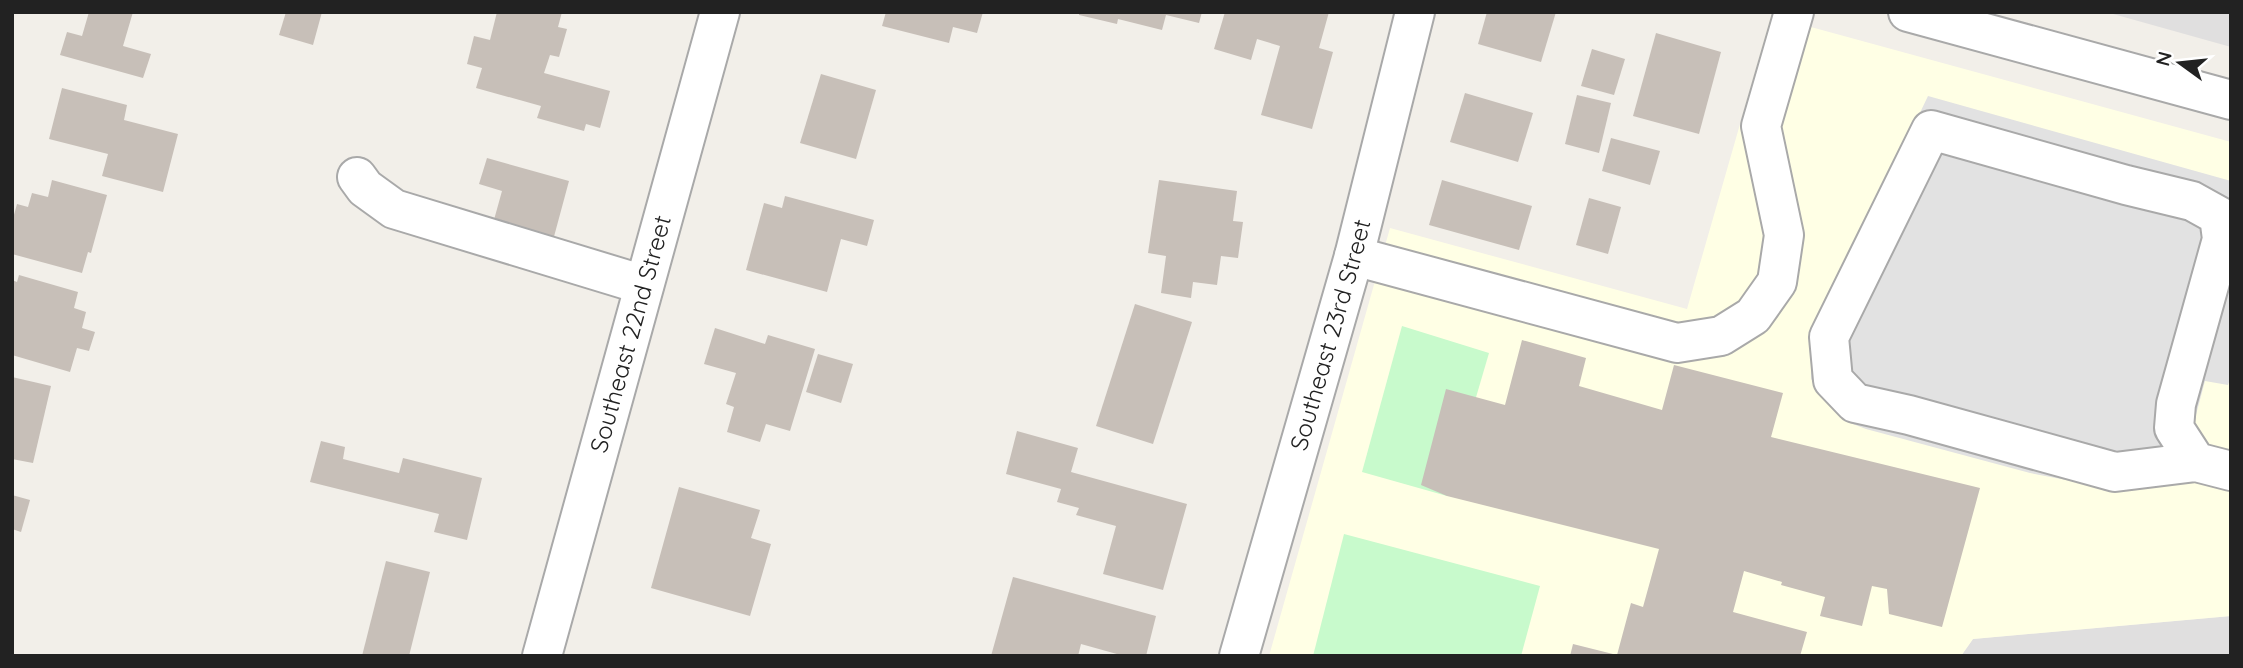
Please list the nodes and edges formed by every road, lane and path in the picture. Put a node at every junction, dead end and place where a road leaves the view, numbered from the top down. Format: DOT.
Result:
graph roads {
  1 [pos="720,12"];
  2 [pos="1415,12"];
  3 [pos="1794,12"];
  4 [pos="1908,12"];
  5 [pos="2231,100"];
  6 [pos="357,177"];
  7 [pos="1354,256"];
  8 [pos="645,285"];
  9 [pos="2213,466"];
  10 [pos="542,656"];
  11 [pos="1239,656"];
  1 -- 8 [label="street, Southeast 22nd Street"];
  2 -- 7 [label="street, Southeast 23rd Street"];
  3 -- 7 [label="street"];
  4 -- 5 [label="street"];
  6 -- 8 [label="street"];
  7 -- 11 [label="street, Southeast 23rd Street"];
  8 -- 10 [label="street, Southeast 22nd Street"];
  9 -- 9 [label="street"];
}
